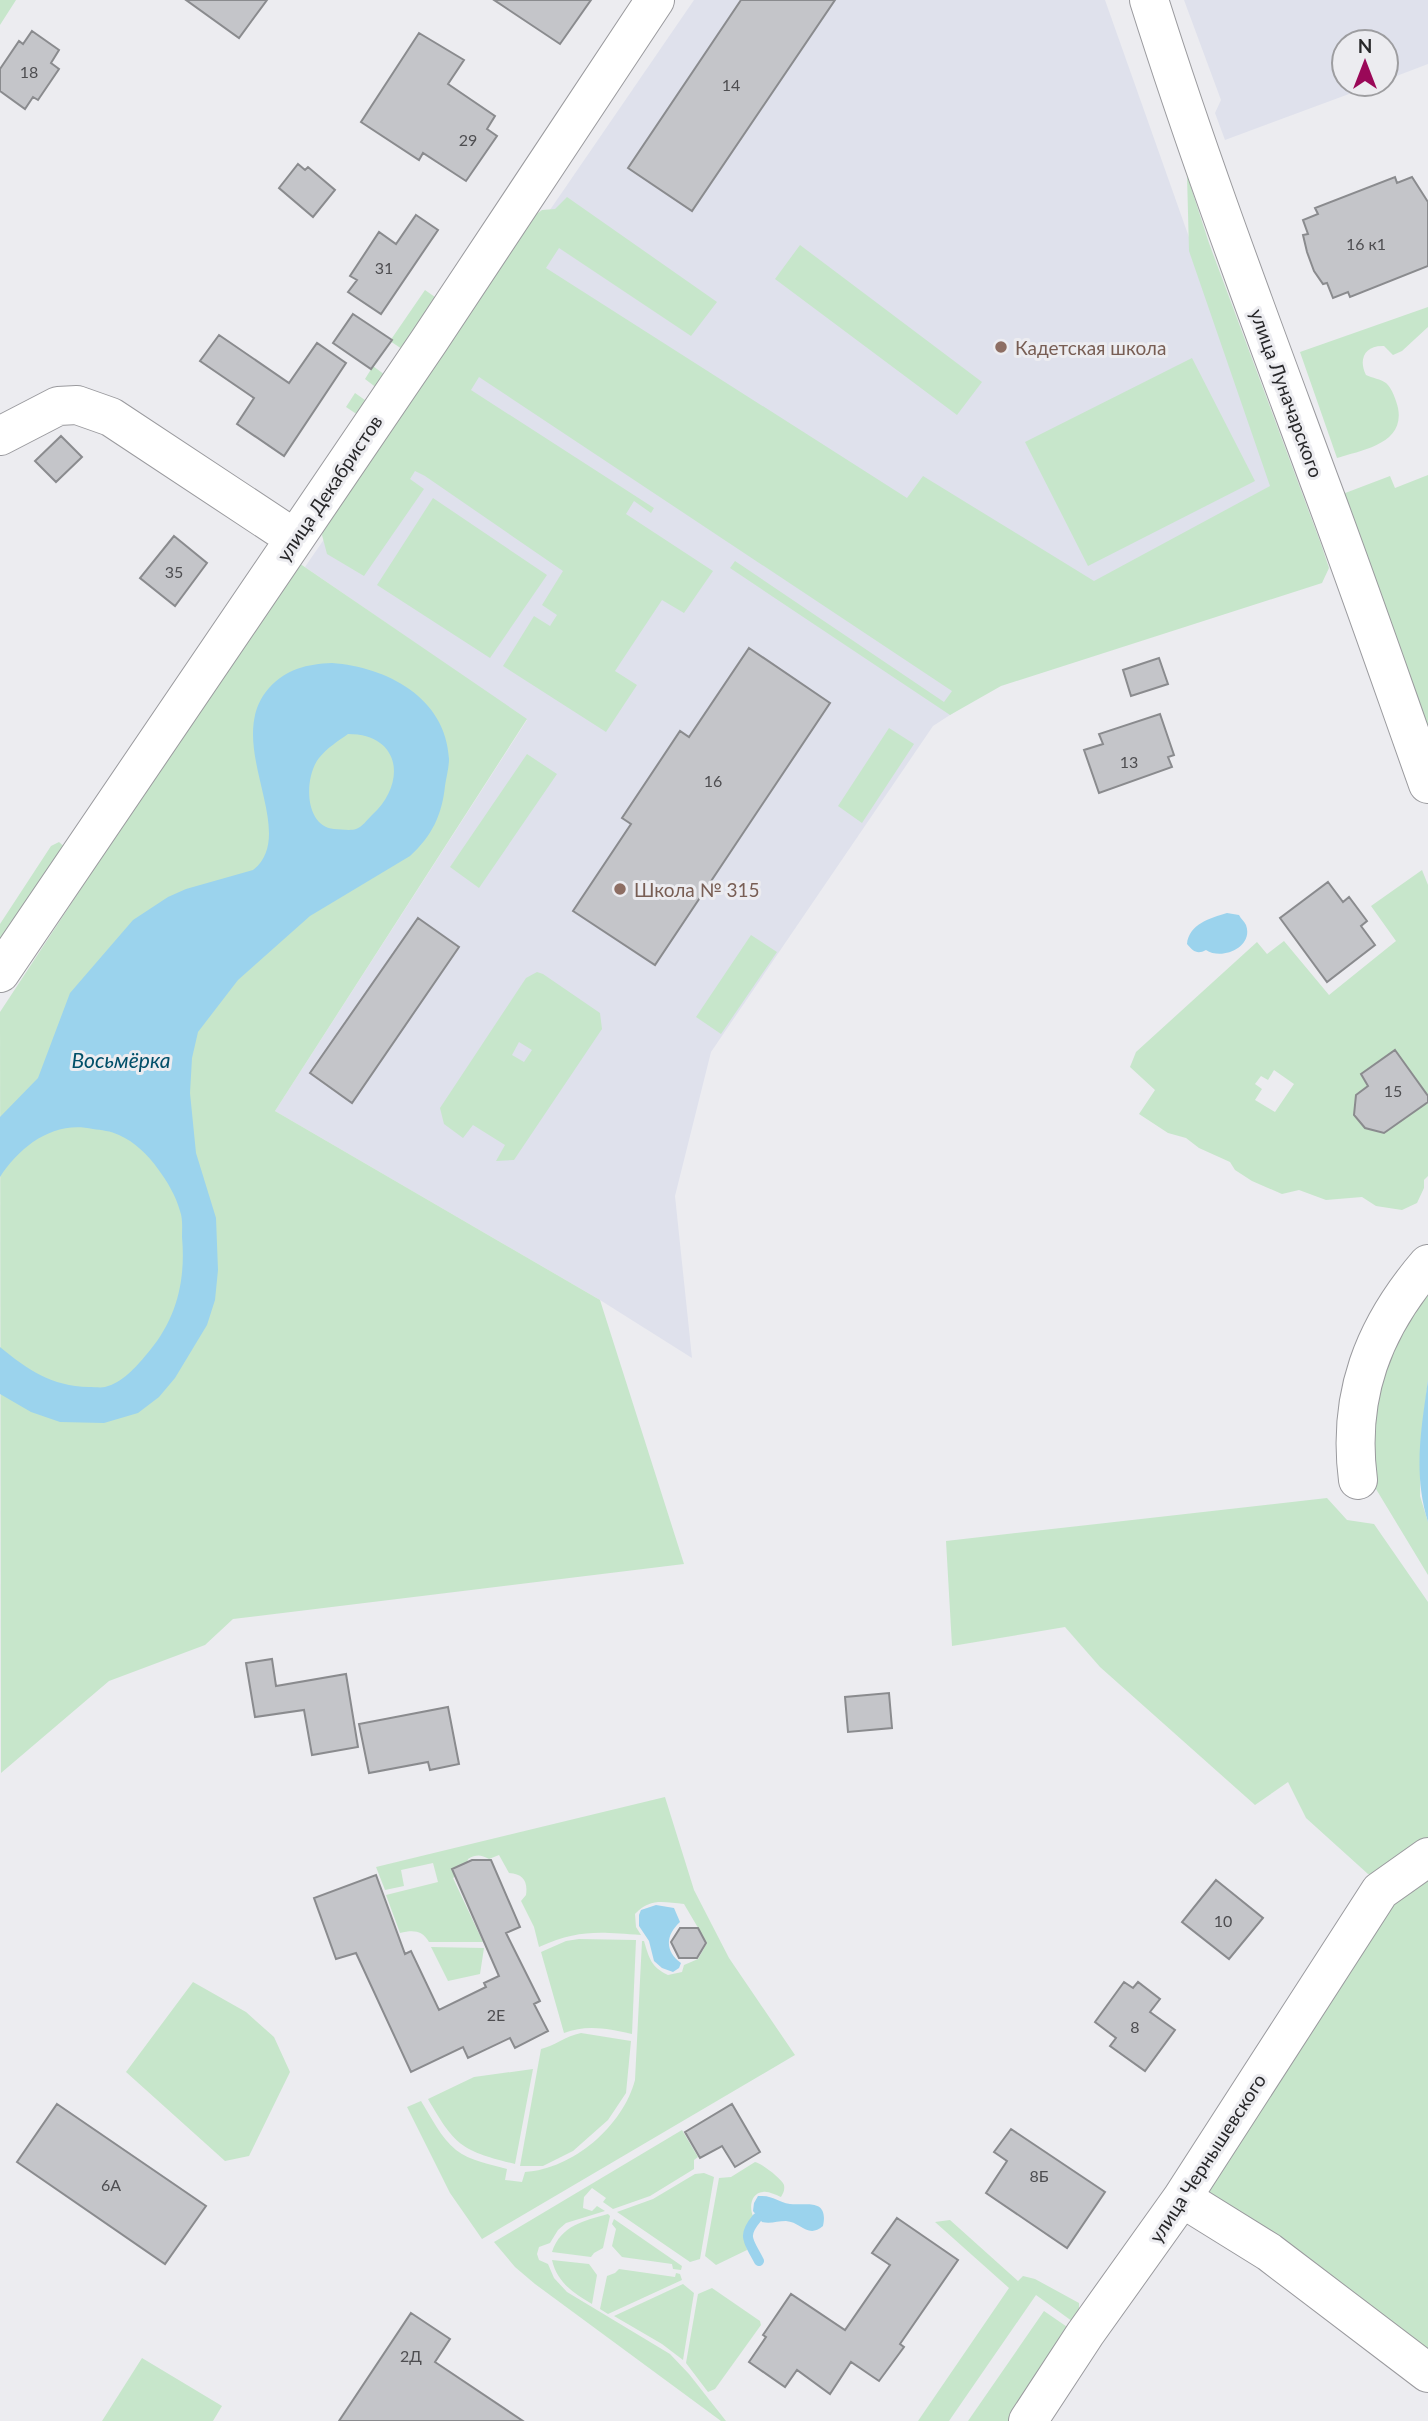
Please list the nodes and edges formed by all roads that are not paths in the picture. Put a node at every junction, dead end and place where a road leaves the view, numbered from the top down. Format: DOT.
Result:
graph roads {
  1 [pos="655,0"];
  2 [pos="1149,0"];
  3 [pos="0,436"];
  4 [pos="294,538"];
  5 [pos="1428,785"];
  6 [pos="0,973"];
  7 [pos="1428,1264"];
  8 [pos="1358,1480"];
  9 [pos="1428,1857"];
  10 [pos="1182,2198"];
  11 [pos="1428,2374"];
  12 [pos="1028,2421"];
  1 -- 4 [label="street, улица Декабристов"];
  2 -- 5 [label="street, улица Луначарского"];
  3 -- 4 [label="street"];
  4 -- 6 [label="street, улица Декабристов"];
  7 -- 8 [label="street"];
  9 -- 10 [label="street, улица Чернышевского"];
  10 -- 11 [label="street"];
  10 -- 12 [label="street, улица Чернышевского"];
}
